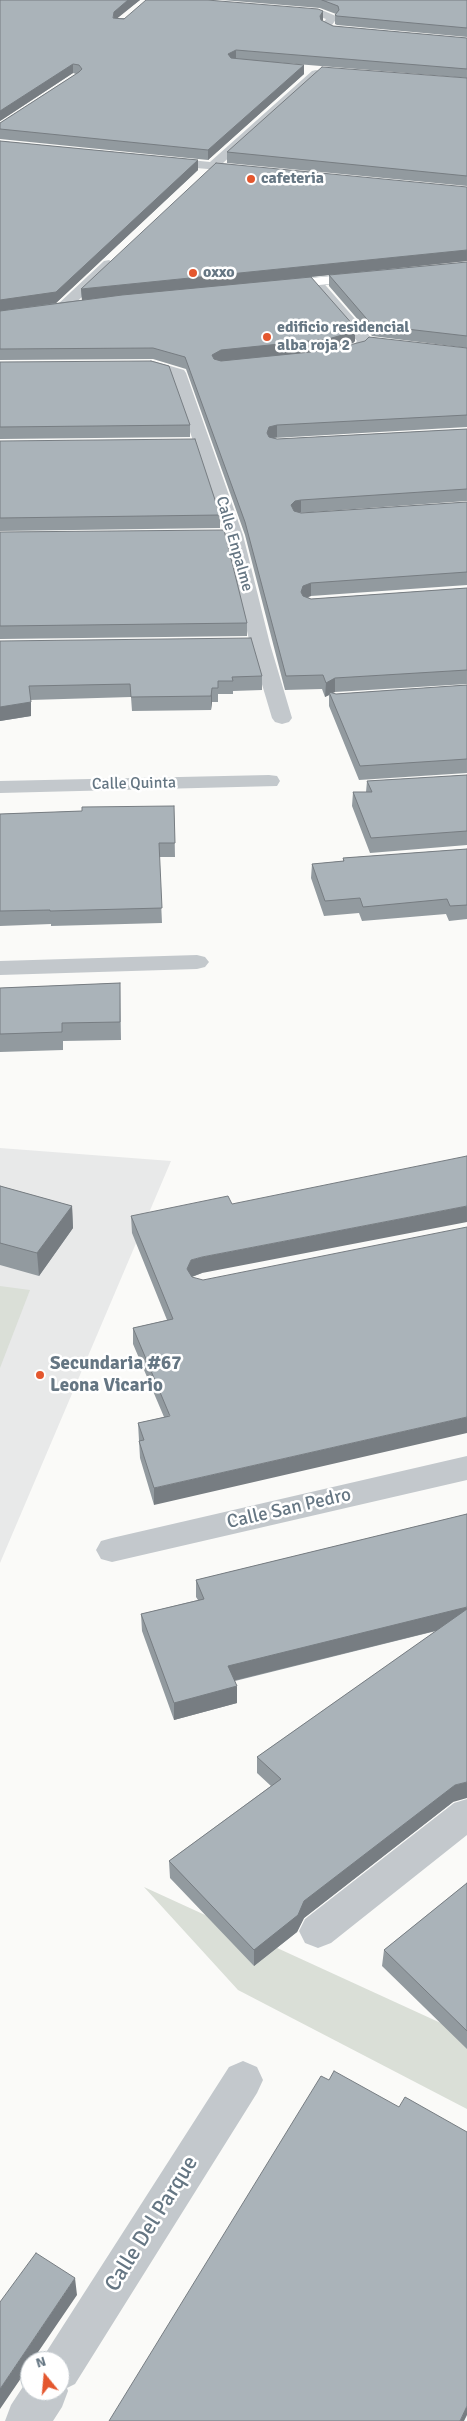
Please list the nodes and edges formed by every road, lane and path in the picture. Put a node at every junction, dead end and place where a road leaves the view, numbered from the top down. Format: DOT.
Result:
graph roads {
  1 [pos="280,9"];
  2 [pos="371,33"];
  3 [pos="300,69"];
  4 [pos="145,160"];
  5 [pos="213,167"];
  6 [pos="260,171"];
  7 [pos="198,180"];
  8 [pos="120,254"];
  9 [pos="381,275"];
  10 [pos="314,282"];
  11 [pos="266,286"];
  12 [pos="88,304"];
  13 [pos="62,308"];
  14 [pos="44,310"];
  15 [pos="365,342"];
  16 [pos="384,344"];
  17 [pos="320,357"];
  18 [pos="115,366"];
  19 [pos="183,444"];
  20 [pos="203,444"];
  21 [pos="234,534"];
  22 [pos="214,535"];
  23 [pos="240,644"];
  24 [pos="260,644"];
  25 [pos="282,718"];
  26 [pos="269,781"];
  27 [pos="0,788"];
  28 [pos="197,962"];
  29 [pos="0,968"];
  30 [pos="467,1468"];
  31 [pos="112,1550"];
  32 [pos="467,1814"];
  33 [pos="318,1931"];
  34 [pos="243,2080"];
  35 [pos="70,2353"];
  36 [pos="40,2401"];
  37 [pos="27,2421"];
  1 -- 2 [label="street"];
  3 -- 5 [label="street"];
  4 -- 5 [label="street"];
  5 -- 6 [label="street"];
  5 -- 7 [label="street"];
  8 -- 13 [label="street"];
  9 -- 10 [label="main road"];
  10 -- 11 [label="main road"];
  10 -- 15 [label="lane"];
  12 -- 13 [label="main road"];
  13 -- 14 [label="main road"];
  15 -- 16 [label="lane"];
  15 -- 17 [label="lane"];
  18 -- 20 [label="street, Calle Enpalme"];
  19 -- 20 [label="street"];
  20 -- 21 [label="street, Calle Enpalme"];
  21 -- 22 [label="street"];
  21 -- 24 [label="street, Calle Enpalme"];
  23 -- 24 [label="street"];
  24 -- 25 [label="street, Calle Enpalme"];
  26 -- 27 [label="street, Calle Quinta"];
  28 -- 29 [label="street"];
  30 -- 31 [label="street, Calle San Pedro"];
  32 -- 33 [label="street"];
  34 -- 35 [label="street, Calle Del Parque"];
  36 -- 37 [label="street"];
}
